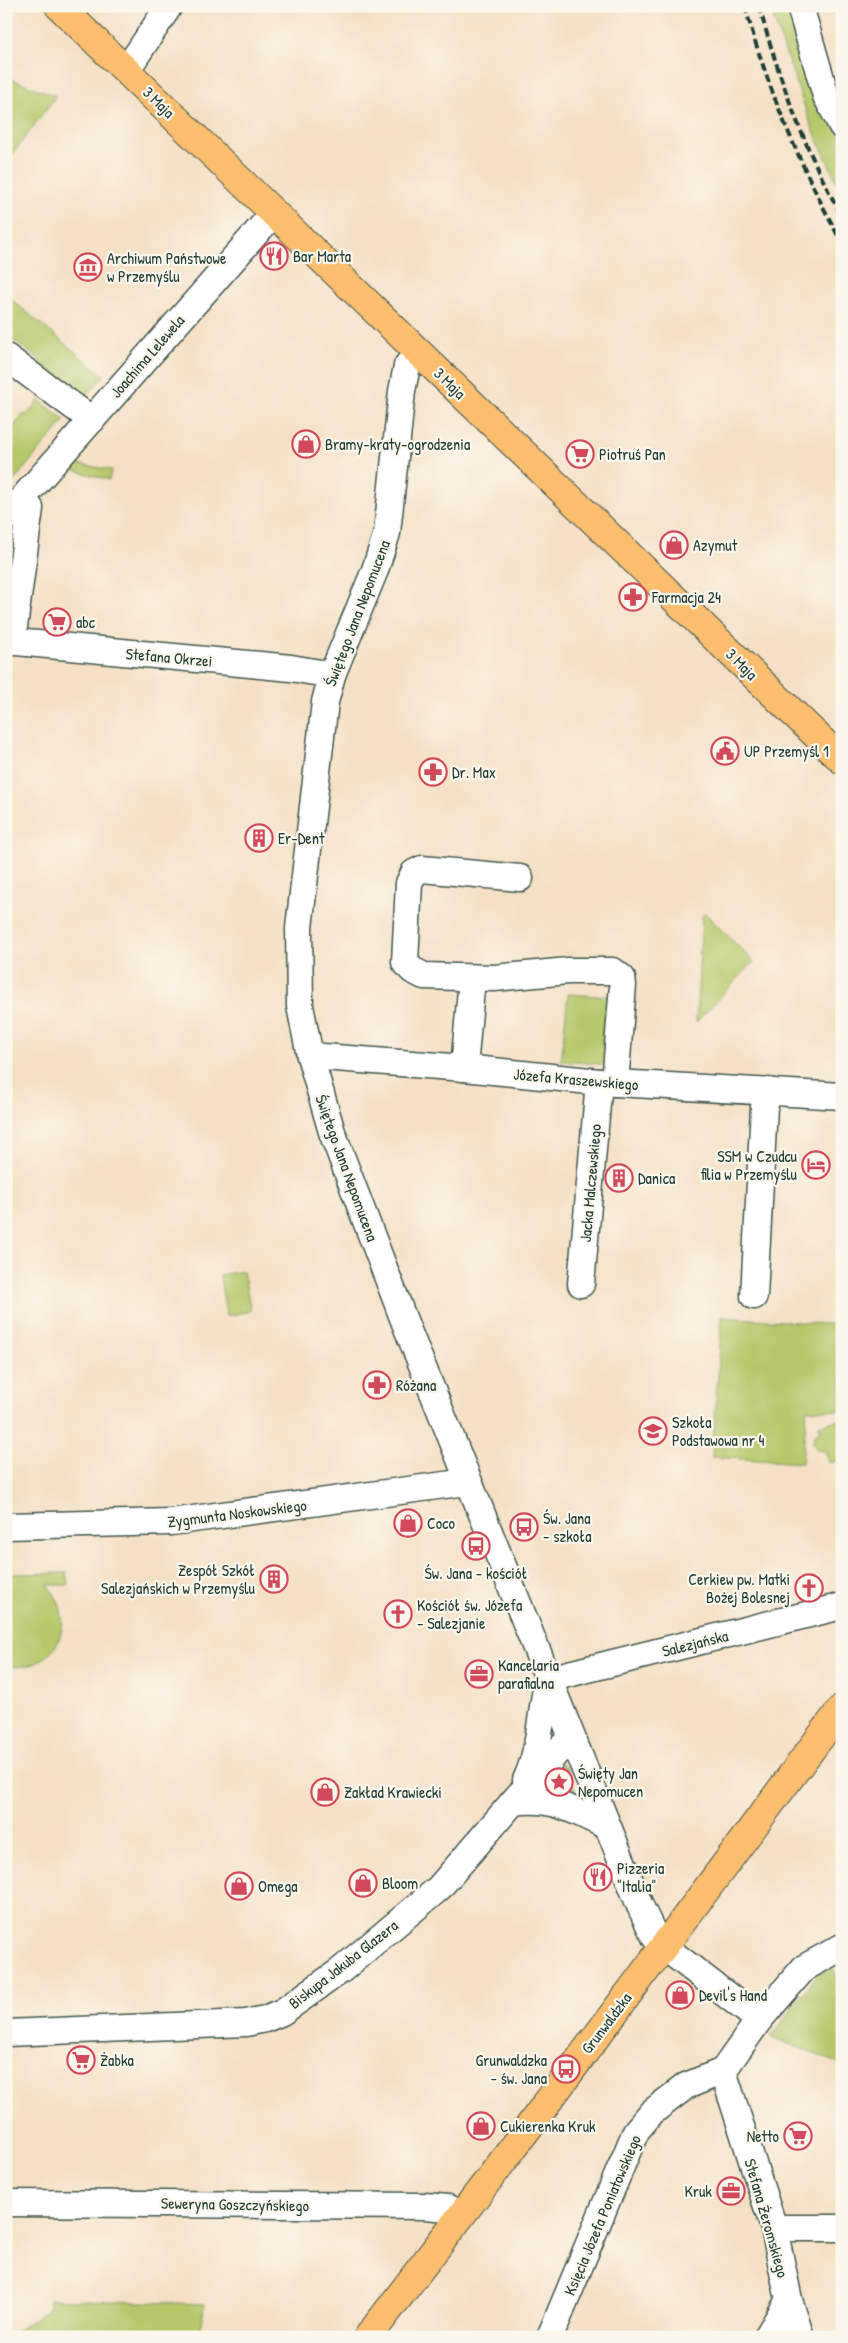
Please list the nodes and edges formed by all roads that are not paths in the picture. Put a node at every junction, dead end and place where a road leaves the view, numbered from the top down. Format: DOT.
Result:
graph roads {
  1 [pos="58,6"];
  2 [pos="169,6"];
  3 [pos="800,6"];
  4 [pos="126,71"];
  5 [pos="842,126"];
  6 [pos="273,214"];
  7 [pos="417,352"];
  8 [pos="6,357"];
  9 [pos="92,420"];
  10 [pos="14,508"];
  11 [pos="9,642"];
  12 [pos="332,675"];
  13 [pos="842,760"];
  14 [pos="520,878"];
  15 [pos="472,978"];
  16 [pos="310,1056"];
  17 [pos="464,1068"];
  18 [pos="607,1083"];
  19 [pos="768,1091"];
  20 [pos="842,1096"];
  21 [pos="581,1284"];
  22 [pos="754,1296"];
  23 [pos="467,1482"];
  24 [pos="6,1526"];
  25 [pos="842,1606"];
  26 [pos="548,1679"];
  27 [pos="842,1708"];
  28 [pos="573,1742"];
  29 [pos="516,1798"];
  30 [pos="607,1826"];
  31 [pos="663,1946"];
  32 [pos="842,1947"];
  33 [pos="759,2020"];
  34 [pos="6,2033"];
  35 [pos="722,2071"];
  36 [pos="6,2202"];
  37 [pos="461,2216"];
  38 [pos="774,2228"];
  39 [pos="842,2228"];
  40 [pos="789,2300"];
  41 [pos="368,2337"];
  42 [pos="550,2337"];
  43 [pos="767,2337"];
  44 [pos="801,2337"];
  1 -- 4 [label="main road, 3 Maja"];
  2 -- 4 [label="street"];
  3 -- 5 [label="street"];
  4 -- 6 [label="main road, 3 Maja"];
  6 -- 7 [label="main road, 3 Maja"];
  6 -- 9 [label="street, Joachima Lelewela"];
  7 -- 12 [label="street, Świętego Jana Nepomucena"];
  7 -- 13 [label="main road, 3 Maja"];
  8 -- 9 [label="street"];
  9 -- 10 [label="street, Joachima Lelewela"];
  10 -- 11 [label="street, Joachima Lelewela"];
  11 -- 12 [label="street, Stefana Okrzei"];
  12 -- 16 [label="street, Świętego Jana Nepomucena"];
  14 -- 15 [label="street"];
  15 -- 17 [label="street"];
  15 -- 18 [label="street, Jacka Malczewskiego"];
  16 -- 17 [label="street, Józefa Kraszewskiego"];
  16 -- 23 [label="street, Świętego Jana Nepomucena"];
  17 -- 18 [label="street, Józefa Kraszewskiego"];
  18 -- 19 [label="street, Józefa Kraszewskiego"];
  18 -- 21 [label="street, Jacka Malczewskiego"];
  19 -- 20 [label="street, Józefa Kraszewskiego"];
  19 -- 22 [label="street"];
  23 -- 24 [label="street, Zygmunta Noskowskiego"];
  23 -- 26 [label="street, Świętego Jana Nepomucena"];
  25 -- 26 [label="street, Salezjańska"];
  26 -- 28 [label="street, Świętego Jana Nepomucena"];
  26 -- 29 [label="street, Biskupa Jakuba Glazera"];
  27 -- 31 [label="main road, Grunwaldzka"];
  28 -- 29 [label="street, Biskupa Jakuba Glazera"];
  28 -- 30 [label="street, Świętego Jana Nepomucena"];
  29 -- 30 [label="street"];
  29 -- 34 [label="street, Biskupa Jakuba Glazera"];
  30 -- 31 [label="street, Świętego Jana Nepomucena"];
  31 -- 33 [label="street, Świętego Jana Nepomucena"];
  31 -- 37 [label="main road, Grunwaldzka"];
  32 -- 33 [label="street"];
  33 -- 35 [label="street"];
  35 -- 38 [label="street, Stefana Żeromskiego"];
  35 -- 42 [label="street, Księcia Józefa Poniatowskiego"];
  36 -- 37 [label="street, Seweryna Goszczyńskiego"];
  37 -- 41 [label="main road, Grunwaldzka"];
  38 -- 39 [label="street"];
  38 -- 40 [label="street, Stefana Żeromskiego"];
  40 -- 43 [label="street"];
  40 -- 44 [label="street, Stefana Żeromskiego"];
}
